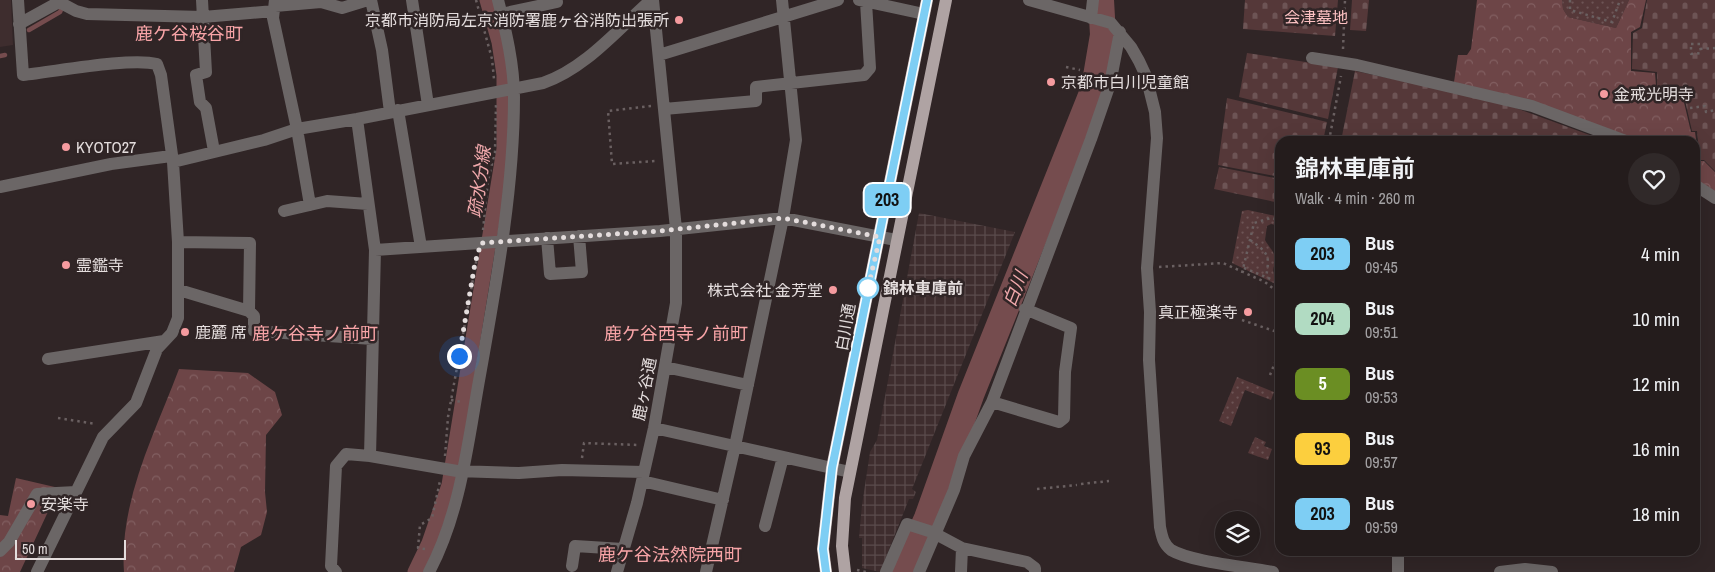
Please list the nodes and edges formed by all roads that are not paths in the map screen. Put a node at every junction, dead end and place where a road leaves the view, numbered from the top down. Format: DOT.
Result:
graph roads {
  1 [pos="18,0"];
  2 [pos="202,0"];
  3 [pos="370,0"];
  4 [pos="412,0"];
  5 [pos="498,0"];
  6 [pos="652,0"];
  7 [pos="782,0"];
  8 [pos="838,0"];
  9 [pos="927,0"];
  10 [pos="946,0"];
  11 [pos="1029,0"];
  12 [pos="1093,0"];
  13 [pos="863,1"];
  14 [pos="557,2"];
  15 [pos="61,3"];
  16 [pos="275,6"];
  17 [pos="501,14"];
  18 [pos="924,14"];
  19 [pos="784,16"];
  20 [pos="203,17"];
  21 [pos="1094,19"];
  22 [pos="19,24"];
  23 [pos="1115,28"];
  24 [pos="659,55"];
  25 [pos="1312,58"];
  26 [pos="792,83"];
  27 [pos="504,91"];
  28 [pos="428,105"];
  29 [pos="664,107"];
  30 [pos="394,111"];
  31 [pos="357,120"];
  32 [pos="297,129"];
  33 [pos="1613,136"];
  34 [pos="214,151"];
  35 [pos="172,159"];
  36 [pos="0,187"];
  37 [pos="1700,188"];
  38 [pos="1715,198"];
  39 [pos="368,204"];
  40 [pos="310,205"];
  41 [pos="284,211"];
  42 [pos="783,218"];
  43 [pos="676,229"];
  44 [pos="579,236"];
  45 [pos="880,237"];
  46 [pos="547,238"];
  47 [pos="896,240"];
  48 [pos="178,242"];
  49 [pos="490,242"];
  50 [pos="421,247"];
  51 [pos="375,250"];
  52 [pos="179,290"];
  53 [pos="1025,309"];
  54 [pos="249,311"];
  55 [pos="372,339"];
  56 [pos="164,341"];
  57 [pos="48,359"];
  58 [pos="665,368"];
  59 [pos="748,385"];
  60 [pos="992,402"];
  61 [pos="654,428"];
  62 [pos="735,446"];
  63 [pos="370,456"];
  64 [pos="783,457"];
  65 [pos="832,468"];
  66 [pos="452,470"];
  67 [pos="850,472"];
  68 [pos="642,477"];
  69 [pos="76,492"];
  70 [pos="723,500"];
  71 [pos="765,526"];
  72 [pos="934,533"];
  73 [pos="962,548"];
  74 [pos="623,549"];
  75 [pos="0,552"];
  76 [pos="1398,556"];
  77 [pos="572,566"];
  78 [pos="851,571"];
  79 [pos="37,572"];
  80 [pos="336,572"];
  81 [pos="429,572"];
  82 [pos="617,572"];
  83 [pos="706,572"];
  84 [pos="826,572"];
  85 [pos="886,572"];
  86 [pos="919,572"];
  87 [pos="961,572"];
  88 [pos="1035,572"];
  89 [pos="1273,572"];
  90 [pos="1398,572"];
  91 [pos="1500,572"];
  92 [pos="1552,572"];
  1 -- 22 [label="street"];
  2 -- 20 [label="street"];
  3 -- 16 [label="street"];
  3 -- 30 [label="street"];
  4 -- 28 [label="street"];
  5 -- 17 [label="street"];
  6 -- 24 [label="street, 鹿ヶ谷通"];
  6 -- 27 [label="street"];
  7 -- 19 [label="street"];
  8 -- 19 [label="street"];
  9 -- 18 [label="main road, 白川通"];
  10 -- 47 [label="main road, 白川通"];
  11 -- 21 [label="street"];
  12 -- 21 [label="street"];
  13 -- 18 [label="street"];
  13 -- 26 [label="street"];
  14 -- 17 [label="street"];
  15 -- 20 [label="street"];
  15 -- 22 [label="street"];
  16 -- 20 [label="street"];
  16 -- 32 [label="street"];
  17 -- 27 [label="street"];
  18 -- 45 [label="main road, 白川通"];
  19 -- 24 [label="street"];
  19 -- 26 [label="street"];
  20 -- 34 [label="street"];
  21 -- 23 [label="street"];
  22 -- 35 [label="street"];
  23 -- 53 [label="street"];
  23 -- 89 [label="street"];
  24 -- 29 [label="street, 鹿ヶ谷通"];
  25 -- 33 [label="street"];
  26 -- 29 [label="street"];
  26 -- 42 [label="street"];
  27 -- 28 [label="street"];
  27 -- 49 [label="street"];
  28 -- 30 [label="street"];
  29 -- 43 [label="street, 鹿ヶ谷通"];
  30 -- 31 [label="street"];
  30 -- 50 [label="street"];
  31 -- 32 [label="street"];
  31 -- 39 [label="street"];
  32 -- 34 [label="street"];
  32 -- 40 [label="street"];
  34 -- 35 [label="street"];
  35 -- 36 [label="street"];
  35 -- 48 [label="street"];
  37 -- 38 [label="street"];
  39 -- 40 [label="street"];
  39 -- 51 [label="street"];
  40 -- 41 [label="street"];
  42 -- 43 [label="street"];
  42 -- 45 [label="street"];
  42 -- 59 [label="street"];
  43 -- 44 [label="street"];
  43 -- 58 [label="street, 鹿ヶ谷通"];
  44 -- 46 [label="street"];
  44 -- 46 [label="street"];
  45 -- 47 [label="street"];
  45 -- 65 [label="main road, 白川通"];
  46 -- 49 [label="street"];
  47 -- 67 [label="main road, 白川通"];
  48 -- 52 [label="street"];
  48 -- 54 [label="street"];
  49 -- 50 [label="street"];
  49 -- 66 [label="street"];
  50 -- 51 [label="street"];
  51 -- 55 [label="street"];
  52 -- 54 [label="street"];
  52 -- 56 [label="street"];
  53 -- 60 [label="street"];
  53 -- 60 [label="street"];
  54 -- 55 [label="street"];
  55 -- 63 [label="street"];
  56 -- 57 [label="street"];
  56 -- 69 [label="street"];
  58 -- 59 [label="street"];
  58 -- 61 [label="street, 鹿ヶ谷通"];
  59 -- 62 [label="street"];
  60 -- 72 [label="street"];
  61 -- 62 [label="street"];
  61 -- 68 [label="street, 鹿ヶ谷通"];
  62 -- 64 [label="street"];
  62 -- 70 [label="street"];
  63 -- 66 [label="street"];
  63 -- 80 [label="street"];
  64 -- 65 [label="street"];
  64 -- 71 [label="street"];
  65 -- 67 [label="street"];
  65 -- 84 [label="main road, 白川通"];
  66 -- 68 [label="street"];
  66 -- 81 [label="street"];
  67 -- 78 [label="main road, 白川通"];
  68 -- 70 [label="street"];
  68 -- 74 [label="street, 鹿ヶ谷通"];
  69 -- 75 [label="street"];
  69 -- 79 [label="street"];
  70 -- 83 [label="street"];
  72 -- 73 [label="street"];
  72 -- 85 [label="street"];
  72 -- 86 [label="street"];
  73 -- 87 [label="street"];
  73 -- 88 [label="street"];
  74 -- 77 [label="street"];
  74 -- 82 [label="street, 鹿ヶ谷通"];
  76 -- 90 [label="street"];
  91 -- 92 [label="street"];
}
